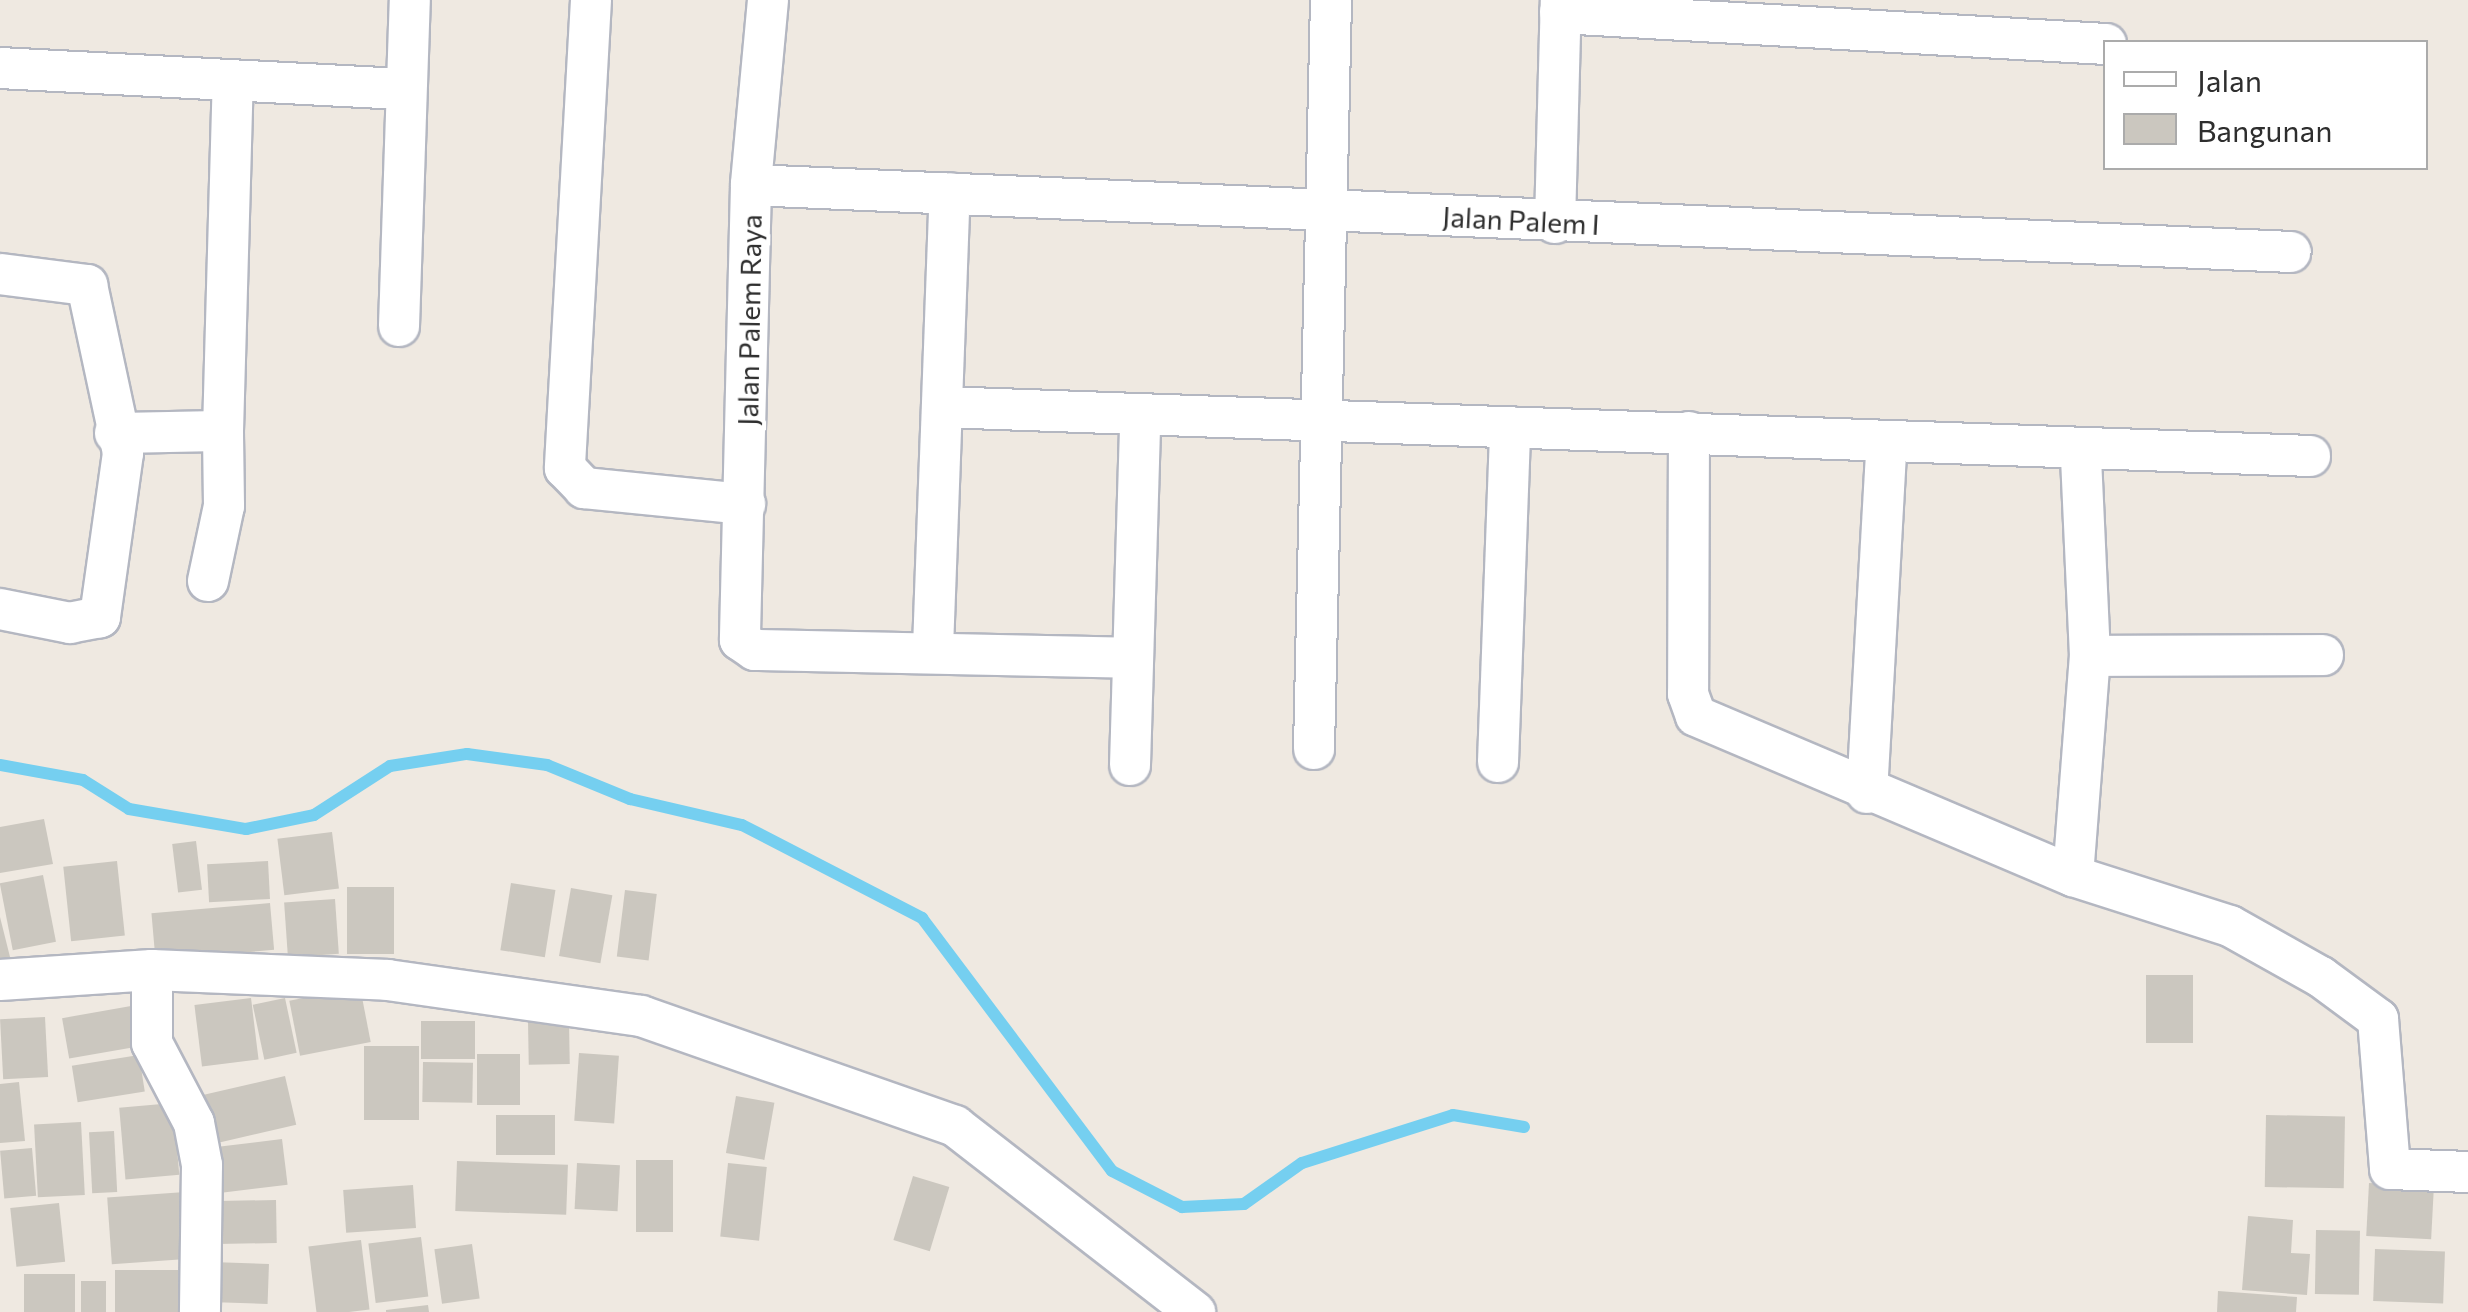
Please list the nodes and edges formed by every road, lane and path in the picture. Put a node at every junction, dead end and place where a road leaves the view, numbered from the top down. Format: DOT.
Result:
graph roads {
  1 [pos="410,0"];
  2 [pos="591,0"];
  3 [pos="768,0"];
  4 [pos="1331,0"];
  5 [pos="1560,7"];
  6 [pos="1786,14"];
  7 [pos="2103,44"];
  8 [pos="0,68"];
  9 [pos="233,83"];
  10 [pos="406,88"];
  11 [pos="751,185"];
  12 [pos="950,193"];
  13 [pos="1320,214"];
  14 [pos="1555,223"];
  15 [pos="2291,252"];
  16 [pos="0,274"];
  17 [pos="399,326"];
  18 [pos="942,407"];
  19 [pos="1320,420"];
  20 [pos="1140,421"];
  21 [pos="1510,428"];
  22 [pos="223,431"];
  23 [pos="1689,432"];
  24 [pos="115,433"];
  25 [pos="1886,448"];
  26 [pos="2081,455"];
  27 [pos="2310,456"];
  28 [pos="745,504"];
  29 [pos="208,581"];
  30 [pos="0,610"];
  31 [pos="933,648"];
  32 [pos="2323,654"];
  33 [pos="2090,656"];
  34 [pos="1133,658"];
  35 [pos="1314,749"];
  36 [pos="1498,762"];
  37 [pos="1130,765"];
  38 [pos="1867,794"];
  39 [pos="2073,876"];
  40 [pos="152,970"];
  41 [pos="0,980"];
  42 [pos="2468,1172"];
  43 [pos="200,1312"];
  44 [pos="1195,1312"];
  1 -- 10 [label="street"];
  2 -- 28 [label="street"];
  3 -- 11 [label="street, Jalan Palem Raya"];
  4 -- 13 [label="street"];
  5 -- 6 [label="street"];
  5 -- 14 [label="street"];
  6 -- 7 [label="street"];
  8 -- 9 [label="street"];
  9 -- 10 [label="street"];
  9 -- 22 [label="street"];
  10 -- 17 [label="street"];
  11 -- 12 [label="street, Jalan Palem I"];
  11 -- 28 [label="street, Jalan Palem Raya"];
  12 -- 13 [label="street, Jalan Palem I"];
  12 -- 18 [label="street"];
  13 -- 14 [label="street, Jalan Palem I"];
  13 -- 19 [label="street"];
  14 -- 15 [label="street, Jalan Palem I"];
  16 -- 24 [label="street"];
  18 -- 20 [label="street"];
  18 -- 31 [label="street"];
  19 -- 20 [label="street"];
  19 -- 21 [label="street"];
  19 -- 35 [label="street"];
  20 -- 34 [label="street"];
  21 -- 23 [label="street"];
  21 -- 36 [label="street"];
  22 -- 24 [label="street"];
  22 -- 29 [label="street"];
  23 -- 25 [label="street"];
  23 -- 38 [label="street"];
  24 -- 30 [label="street"];
  25 -- 26 [label="street"];
  25 -- 38 [label="street"];
  26 -- 27 [label="street"];
  26 -- 33 [label="street"];
  28 -- 31 [label="street, Jalan Palem Raya"];
  31 -- 34 [label="street"];
  32 -- 33 [label="street"];
  33 -- 39 [label="street"];
  34 -- 37 [label="street"];
  38 -- 39 [label="street"];
  39 -- 42 [label="street"];
  40 -- 41 [label="street"];
  40 -- 43 [label="street"];
  40 -- 44 [label="street"];
}
